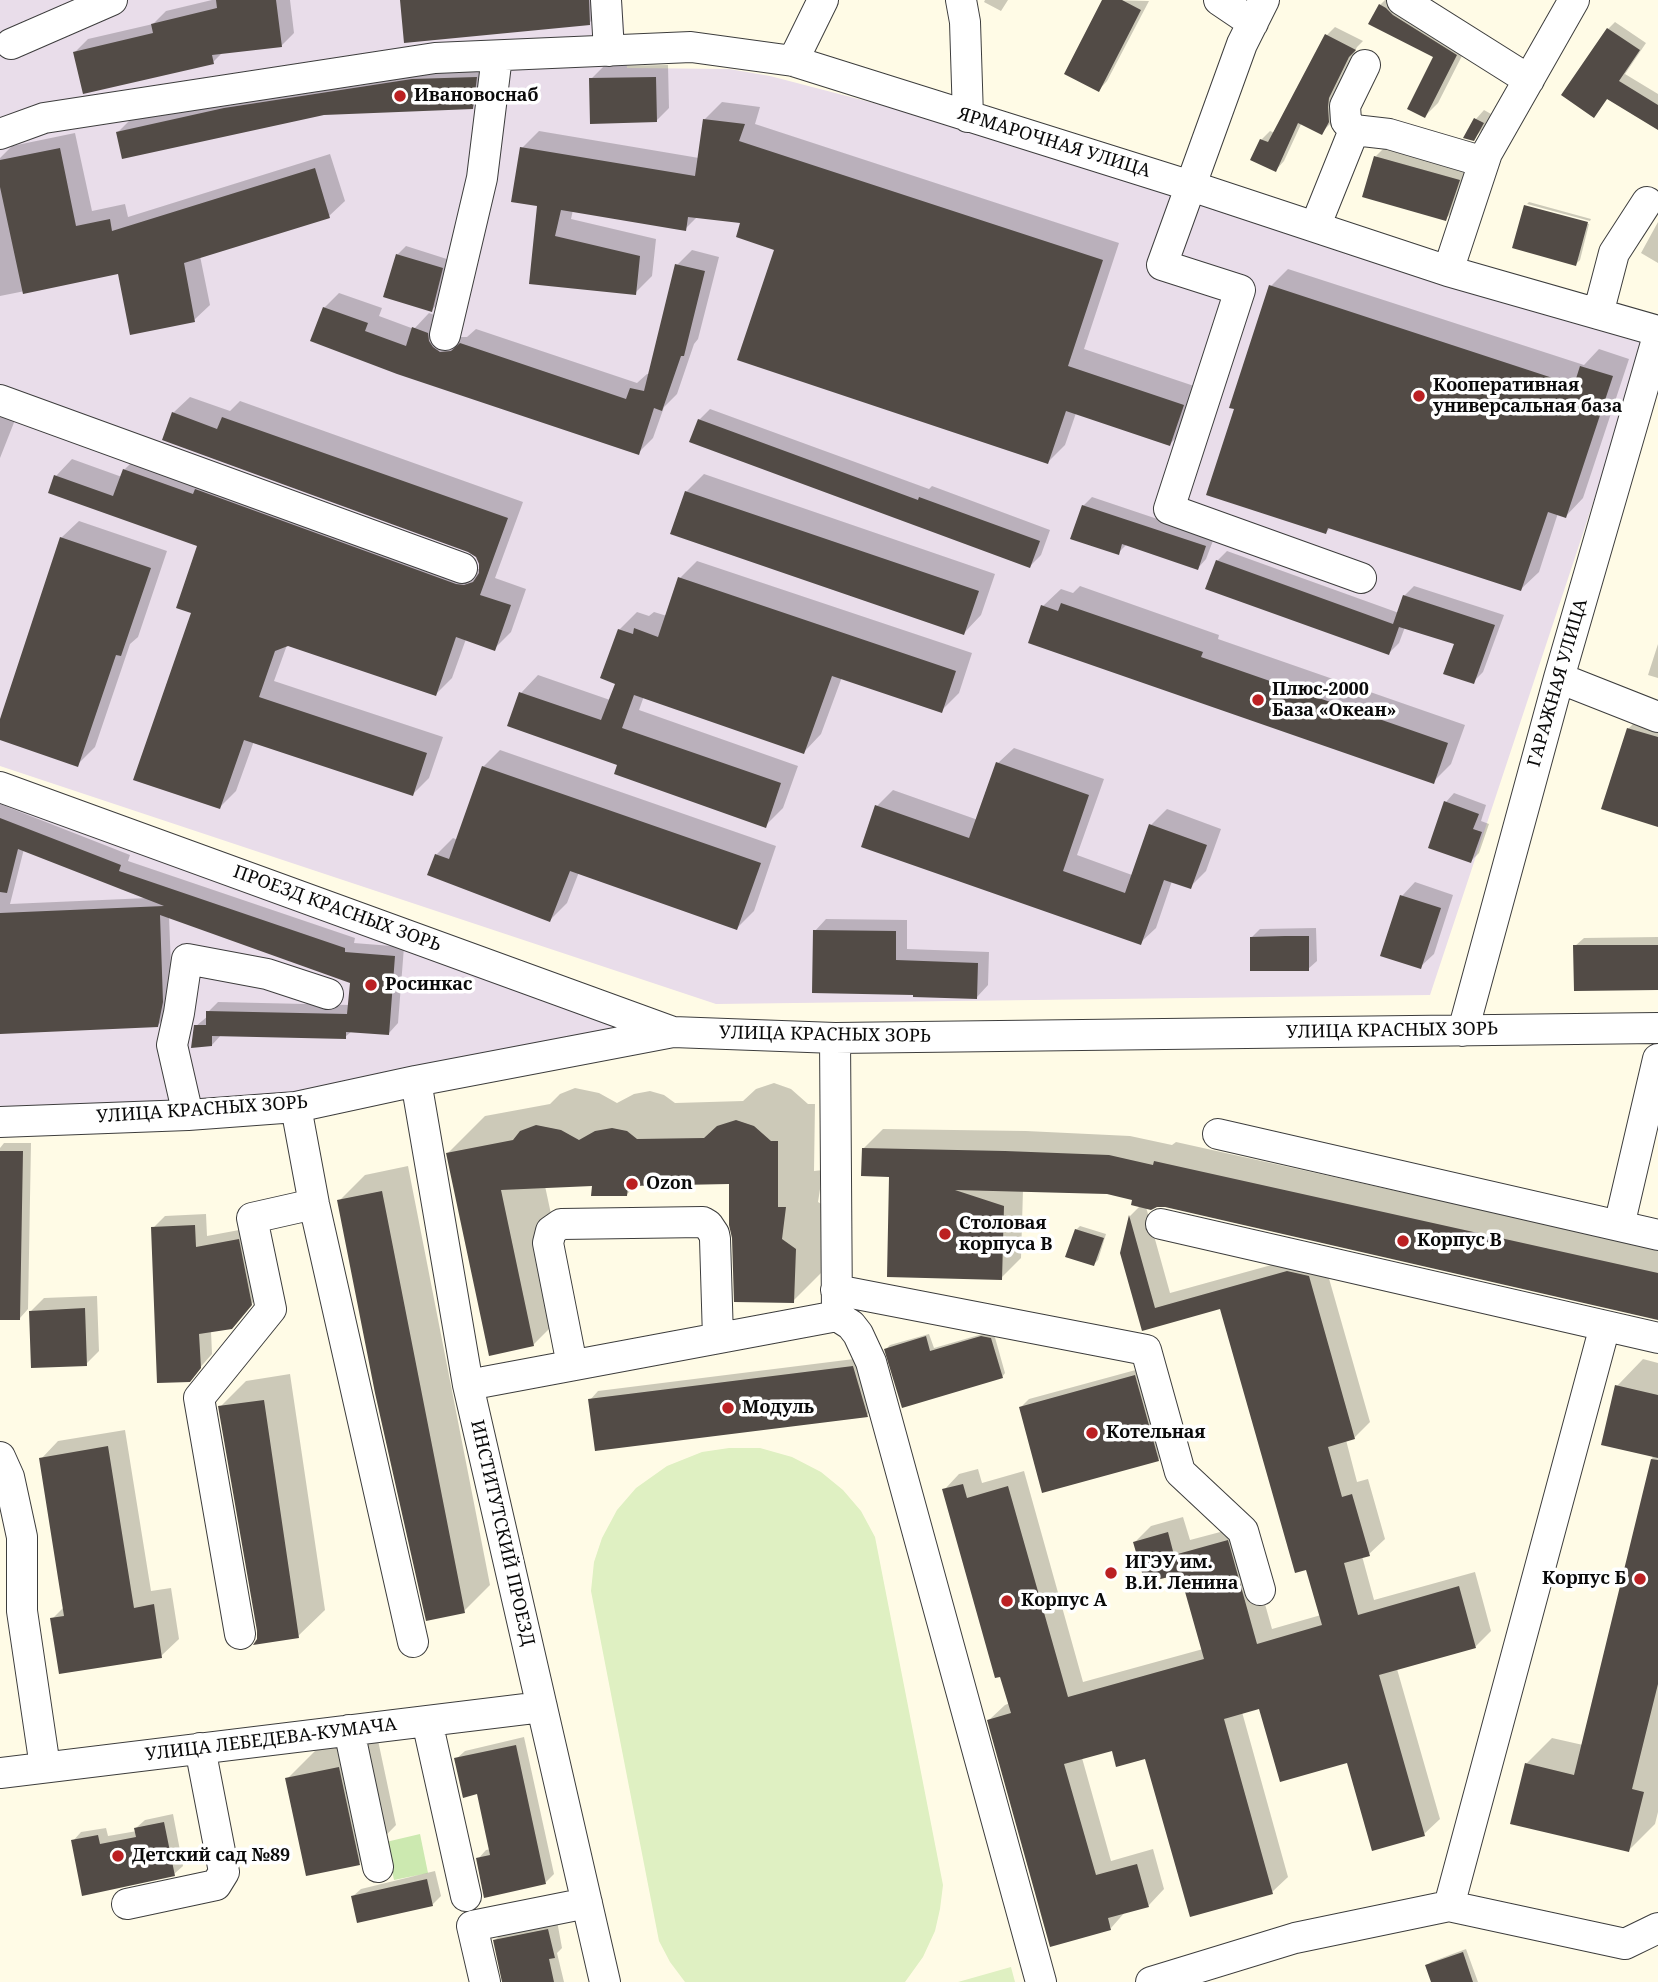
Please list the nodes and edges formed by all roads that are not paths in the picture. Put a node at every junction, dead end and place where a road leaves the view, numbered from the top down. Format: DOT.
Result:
graph roads {
  1 [pos="112,0"];
  2 [pos="606,0"];
  3 [pos="823,0"];
  4 [pos="961,0"];
  5 [pos="1219,0"];
  6 [pos="1402,0"];
  7 [pos="1449,0"];
  8 [pos="1574,0"];
  9 [pos="1258,12"];
  10 [pos="1459,35"];
  11 [pos="11,44"];
  12 [pos="610,51"];
  13 [pos="497,56"];
  14 [pos="793,61"];
  15 [pos="1365,65"];
  16 [pos="1529,80"];
  17 [pos="968,117"];
  18 [pos="1354,130"];
  19 [pos="0,134"];
  20 [pos="1484,162"];
  21 [pos="1191,186"];
  22 [pos="1647,202"];
  23 [pos="1314,227"];
  24 [pos="1448,271"];
  25 [pos="1598,314"];
  26 [pos="1658,334"];
  27 [pos="446,335"];
  28 [pos="0,400"];
  29 [pos="462,568"];
  30 [pos="1362,578"];
  31 [pos="1559,678"];
  32 [pos="1658,717"];
  33 [pos="0,787"];
  34 [pos="328,994"];
  35 [pos="1658,1028"];
  36 [pos="1463,1031"];
  37 [pos="673,1032"];
  38 [pos="835,1038"];
  39 [pos="1658,1059"];
  40 [pos="416,1082"];
  41 [pos="296,1107"];
  42 [pos="188,1115"];
  43 [pos="0,1122"];
  44 [pos="1219,1135"];
  45 [pos="314,1204"];
  46 [pos="1161,1224"];
  47 [pos="1619,1226"];
  48 [pos="1658,1235"];
  49 [pos="837,1303"];
  50 [pos="1605,1326"];
  51 [pos="718,1338"];
  52 [pos="1658,1338"];
  53 [pos="572,1366"];
  54 [pos="468,1385"];
  55 [pos="0,1457"];
  56 [pos="10,1526"];
  57 [pos="1260,1590"];
  58 [pos="240,1634"];
  59 [pos="413,1642"];
  60 [pos="542,1707"];
  61 [pos="428,1721"];
  62 [pos="349,1730"];
  63 [pos="200,1748"];
  64 [pos="46,1767"];
  65 [pos="0,1773"];
  66 [pos="378,1867"];
  67 [pos="466,1896"];
  68 [pos="127,1903"];
  69 [pos="587,1903"];
  70 [pos="1449,1906"];
  71 [pos="1658,1928"];
  72 [pos="485,1982"];
  73 [pos="605,1982"];
  74 [pos="1041,1982"];
  75 [pos="1151,1982"];
  1 -- 11 [label="street"];
  2 -- 12 [label="street"];
  3 -- 14 [label="street"];
  4 -- 17 [label="street"];
  5 -- 9 [label="street"];
  6 -- 10 [label="street"];
  7 -- 10 [label="street"];
  8 -- 16 [label="street"];
  9 -- 21 [label="street"];
  10 -- 16 [label="street"];
  12 -- 13 [label="street, ЯРМАРОЧНАЯ УЛИЦА"];
  12 -- 14 [label="street, ЯРМАРОЧНАЯ УЛИЦА"];
  13 -- 19 [label="street, ЯРМАРОЧНАЯ УЛИЦА"];
  13 -- 27 [label="street"];
  14 -- 17 [label="street, ЯРМАРОЧНАЯ УЛИЦА"];
  15 -- 18 [label="street"];
  16 -- 20 [label="street"];
  17 -- 21 [label="street, ЯРМАРОЧНАЯ УЛИЦА"];
  18 -- 20 [label="street"];
  18 -- 23 [label="street"];
  20 -- 24 [label="street"];
  21 -- 23 [label="street, ЯРМАРОЧНАЯ УЛИЦА"];
  21 -- 30 [label="street"];
  22 -- 25 [label="street"];
  23 -- 24 [label="street, ЯРМАРОЧНАЯ УЛИЦА"];
  24 -- 25 [label="street, ЯРМАРОЧНАЯ УЛИЦА"];
  25 -- 26 [label="street, ЯРМАРОЧНАЯ УЛИЦА"];
  26 -- 31 [label="street, ГАРАЖНАЯ УЛИЦА"];
  28 -- 29 [label="street"];
  31 -- 32 [label="street"];
  31 -- 36 [label="street, ГАРАЖНАЯ УЛИЦА"];
  33 -- 37 [label="street, ПРОЕЗД КРАСНЫХ ЗОРЬ"];
  34 -- 42 [label="street"];
  35 -- 36 [label="street, УЛИЦА КРАСНЫХ ЗОРЬ"];
  36 -- 38 [label="street, УЛИЦА КРАСНЫХ ЗОРЬ"];
  37 -- 38 [label="street, УЛИЦА КРАСНЫХ ЗОРЬ"];
  37 -- 40 [label="street, УЛИЦА КРАСНЫХ ЗОРЬ"];
  38 -- 49 [label="street"];
  39 -- 47 [label="street"];
  40 -- 41 [label="street, УЛИЦА КРАСНЫХ ЗОРЬ"];
  40 -- 54 [label="street, ИНСТИТУТСКИЙ ПРОЕЗД"];
  41 -- 42 [label="street, УЛИЦА КРАСНЫХ ЗОРЬ"];
  41 -- 45 [label="street"];
  42 -- 43 [label="street, УЛИЦА КРАСНЫХ ЗОРЬ"];
  44 -- 47 [label="street"];
  45 -- 58 [label="street"];
  45 -- 59 [label="street"];
  46 -- 50 [label="street"];
  47 -- 48 [label="street"];
  49 -- 51 [label="street"];
  49 -- 57 [label="street"];
  49 -- 74 [label="street"];
  50 -- 52 [label="street"];
  50 -- 70 [label="street"];
  51 -- 53 [label="street"];
  51 -- 53 [label="street"];
  53 -- 54 [label="street"];
  54 -- 60 [label="street, ИНСТИТУТСКИЙ ПРОЕЗД"];
  55 -- 56 [label="street"];
  56 -- 64 [label="street"];
  60 -- 61 [label="street, УЛИЦА ЛЕБЕДЕВА-КУМАЧА"];
  60 -- 69 [label="street, ИНСТИТУТСКИЙ ПРОЕЗД"];
  61 -- 62 [label="street, УЛИЦА ЛЕБЕДЕВА-КУМАЧА"];
  61 -- 67 [label="street"];
  62 -- 63 [label="street, УЛИЦА ЛЕБЕДЕВА-КУМАЧА"];
  62 -- 66 [label="street"];
  63 -- 64 [label="street, УЛИЦА ЛЕБЕДЕВА-КУМАЧА"];
  63 -- 68 [label="street"];
  64 -- 65 [label="street, УЛИЦА ЛЕБЕДЕВА-КУМАЧА"];
  69 -- 72 [label="street"];
  69 -- 73 [label="street, ИНСТИТУТСКИЙ ПРОЕЗД"];
  70 -- 71 [label="street"];
  70 -- 75 [label="street"];
}
